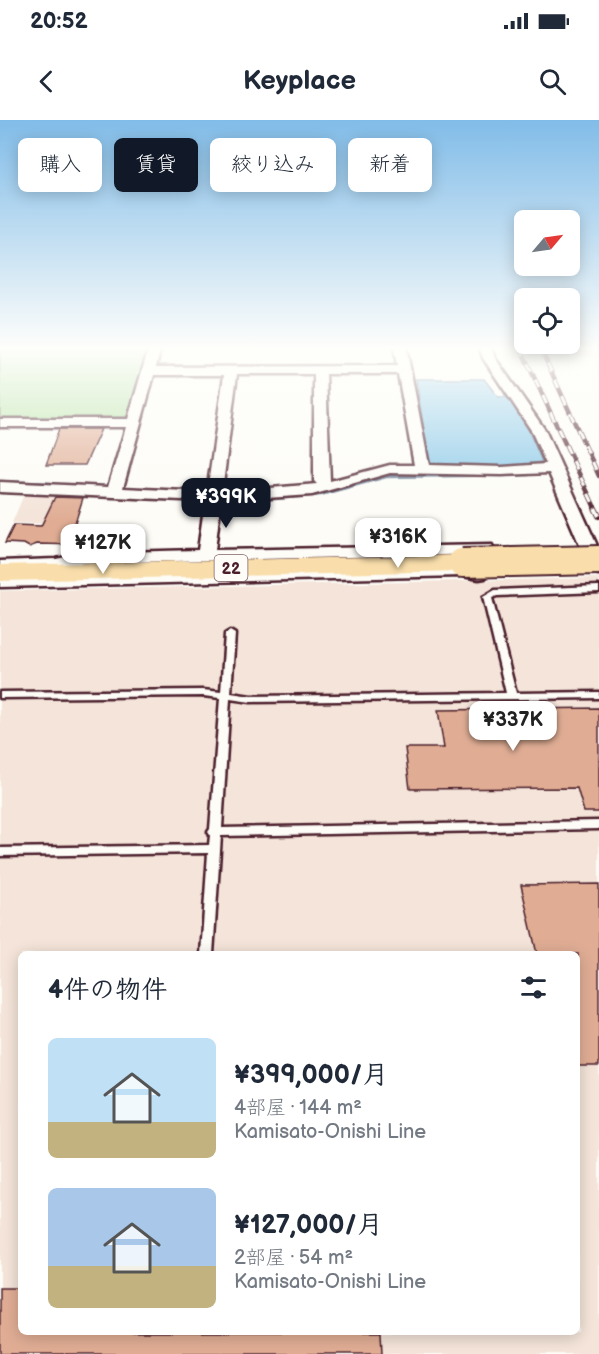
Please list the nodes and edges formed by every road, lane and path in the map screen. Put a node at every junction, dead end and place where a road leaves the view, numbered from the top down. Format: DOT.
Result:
graph roads {
  1 [pos="139,405"];
  2 [pos="226,405"];
  3 [pos="321,405"];
  4 [pos="410,405"];
  5 [pos="521,405"];
  6 [pos="0,423"];
  7 [pos="134,423"];
  8 [pos="554,468"];
  9 [pos="422,469"];
  10 [pos="0,487"];
  11 [pos="327,487"];
  12 [pos="114,493"];
  13 [pos="213,497"];
  14 [pos="594,553"];
  15 [pos="206,555"];
  16 [pos="0,566"];
  17 [pos="599,571"];
  18 [pos="0,573"];
  19 [pos="0,582"];
  20 [pos="599,589"];
  21 [pos="230,634"];
  22 [pos="0,695"];
  23 [pos="599,695"];
  24 [pos="224,696"];
  25 [pos="512,697"];
  26 [pos="599,825"];
  27 [pos="214,832"];
  28 [pos="213,849"];
  29 [pos="0,852"];
  30 [pos="207,951"];
  1 -- 7 [label="street"];
  2 -- 13 [label="street"];
  3 -- 11 [label="street"];
  4 -- 9 [label="street"];
  5 -- 8 [label="street"];
  6 -- 7 [label="street"];
  7 -- 12 [label="street"];
  8 -- 9 [label="street"];
  8 -- 14 [label="street"];
  9 -- 11 [label="street"];
  10 -- 12 [label="street"];
  11 -- 13 [label="street"];
  12 -- 13 [label="street"];
  13 -- 15 [label="street"];
  14 -- 15 [label="street"];
  14 -- 17 [label="street"];
  14 -- 18 [label="main road, 22, bridge"];
  15 -- 16 [label="street"];
  17 -- 19 [label="street"];
  20 -- 25 [label="lane"];
  21 -- 24 [label="lane"];
  22 -- 24 [label="lane"];
  23 -- 25 [label="lane"];
  24 -- 25 [label="lane"];
  24 -- 27 [label="lane"];
  26 -- 27 [label="lane"];
  27 -- 28 [label="lane"];
  28 -- 29 [label="lane"];
  28 -- 30 [label="lane"];
}
